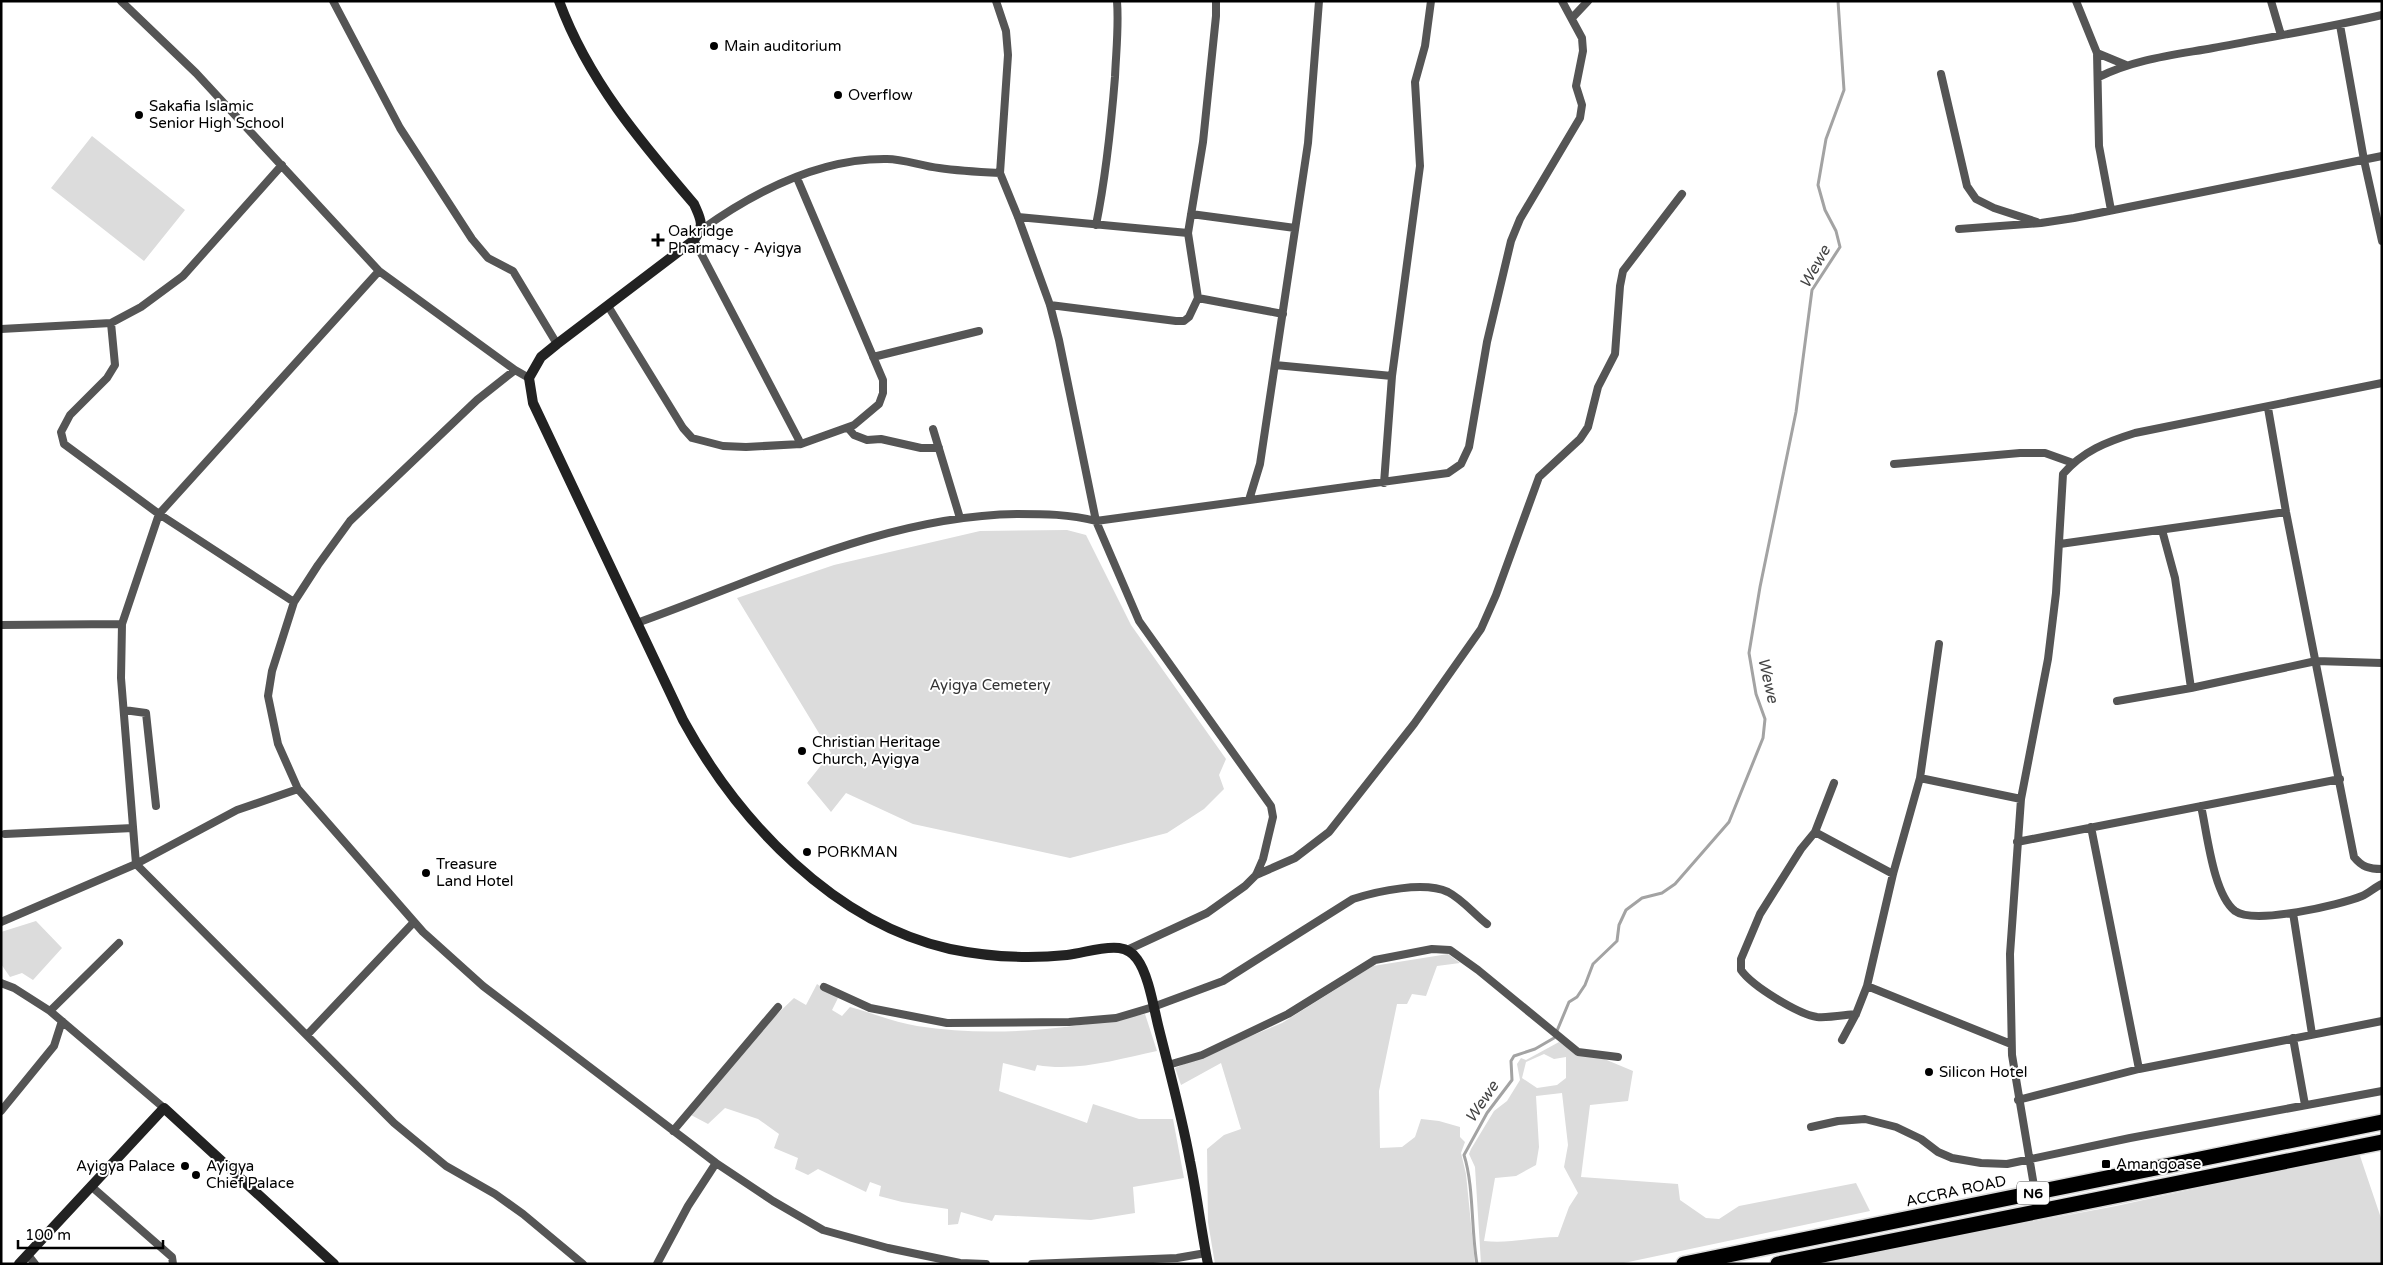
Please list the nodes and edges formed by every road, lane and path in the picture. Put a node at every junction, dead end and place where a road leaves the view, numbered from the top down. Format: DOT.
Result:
graph roads {
  1 [pos="121,1"];
  2 [pos="333,1"];
  3 [pos="560,1"];
  4 [pos="996,1"];
  5 [pos="1117,1"];
  6 [pos="1216,1"];
  7 [pos="1319,1"];
  8 [pos="1431,1"];
  9 [pos="1562,1"];
  10 [pos="1588,1"];
  11 [pos="2076,1"];
  12 [pos="2271,1"];
  13 [pos="2382,15"];
  14 [pos="1572,18"];
  15 [pos="2340,25"];
  16 [pos="2281,35"];
  17 [pos="2097,53"];
  18 [pos="2126,65"];
  19 [pos="1941,74"];
  20 [pos="2099,77"];
  21 [pos="2382,156"];
  22 [pos="2364,160"];
  23 [pos="282,165"];
  24 [pos="1000,174"];
  25 [pos="797,178"];
  26 [pos="1682,194"];
  27 [pos="2111,210"];
  28 [pos="1191,214"];
  29 [pos="1018,217"];
  30 [pos="2041,223"];
  31 [pos="1096,225"];
  32 [pos="1295,228"];
  33 [pos="1959,229"];
  34 [pos="702,230"];
  35 [pos="1188,233"];
  36 [pos="694,240"];
  37 [pos="2382,240"];
  38 [pos="379,271"];
  39 [pos="1198,298"];
  40 [pos="1050,305"];
  41 [pos="608,306"];
  42 [pos="1283,314"];
  43 [pos="111,323"];
  44 [pos="1,329"];
  45 [pos="979,331"];
  46 [pos="557,344"];
  47 [pos="873,357"];
  48 [pos="1275,365"];
  49 [pos="514,370"];
  50 [pos="1392,376"];
  51 [pos="529,378"];
  52 [pos="2382,383"];
  53 [pos="2268,408"];
  54 [pos="848,428"];
  55 [pos="933,428"];
  56 [pos="801,444"];
  57 [pos="938,448"];
  58 [pos="2073,463"];
  59 [pos="1894,464"];
  60 [pos="1384,482"];
  61 [pos="1249,500"];
  62 [pos="2286,512"];
  63 [pos="159,514"];
  64 [pos="960,518"];
  65 [pos="1096,520"];
  66 [pos="2162,530"];
  67 [pos="2060,544"];
  68 [pos="294,602"];
  69 [pos="637,623"];
  70 [pos="122,624"];
  71 [pos="1,625"];
  72 [pos="1939,644"];
  73 [pos="2316,661"];
  74 [pos="2382,663"];
  75 [pos="2191,688"];
  76 [pos="2117,701"];
  77 [pos="124,710"];
  78 [pos="1920,778"];
  79 [pos="2340,779"];
  80 [pos="1834,783"];
  81 [pos="298,789"];
  82 [pos="2021,799"];
  83 [pos="156,806"];
  84 [pos="2201,806"];
  85 [pos="2091,827"];
  86 [pos="133,828"];
  87 [pos="1815,832"];
  88 [pos="5,834"];
  89 [pos="2017,842"];
  90 [pos="136,864"];
  91 [pos="2382,869"];
  92 [pos="1893,874"];
  93 [pos="1256,876"];
  94 [pos="2382,884"];
  95 [pos="2293,912"];
  96 [pos="1,922"];
  97 [pos="414,922"];
  98 [pos="1486,924"];
  99 [pos="119,943"];
  100 [pos="1127,950"];
  101 [pos="1,983"];
  102 [pos="824,986"];
  103 [pos="1867,986"];
  104 [pos="778,1007"];
  105 [pos="1153,1007"];
  106 [pos="50,1011"];
  107 [pos="1856,1014"];
  108 [pos="62,1021"];
  109 [pos="2382,1021"];
  110 [pos="2312,1034"];
  111 [pos="307,1035"];
  112 [pos="2293,1038"];
  113 [pos="1842,1040"];
  114 [pos="2011,1044"];
  115 [pos="1618,1057"];
  116 [pos="1168,1065"];
  117 [pos="2139,1070"];
  118 [pos="2382,1091"];
  119 [pos="2018,1100"];
  120 [pos="2305,1105"];
  121 [pos="164,1108"];
  122 [pos="1,1111"];
  123 [pos="2382,1122"];
  124 [pos="1811,1127"];
  125 [pos="673,1131"];
  126 [pos="2382,1142"];
  127 [pos="2029,1158"];
  128 [pos="716,1163"];
  129 [pos="92,1187"];
  130 [pos="2034,1193"];
  131 [pos="2038,1210"];
  132 [pos="1206,1253"];
  133 [pos="28,1255"];
  134 [pos="329,1262"];
  135 [pos="20,1264"];
  136 [pos="35,1264"];
  137 [pos="174,1264"];
  138 [pos="582,1264"];
  139 [pos="657,1264"];
  140 [pos="986,1264"];
  141 [pos="1032,1264"];
  142 [pos="1208,1264"];
  143 [pos="1684,1264"];
  144 [pos="1778,1264"];
  1 -- 23 [label="street"];
  2 -- 46 [label="street"];
  3 -- 34 [label="street"];
  4 -- 24 [label="street"];
  5 -- 31 [label="street"];
  6 -- 28 [label="street"];
  7 -- 32 [label="street"];
  8 -- 50 [label="street"];
  9 -- 14 [label="street"];
  10 -- 14 [label="street"];
  11 -- 17 [label="street"];
  12 -- 16 [label="street"];
  13 -- 15 [label="street"];
  14 -- 60 [label="street"];
  15 -- 16 [label="street"];
  15 -- 22 [label="street"];
  16 -- 18 [label="street"];
  17 -- 18 [label="street"];
  17 -- 20 [label="street"];
  18 -- 20 [label="street"];
  19 -- 30 [label="street"];
  20 -- 27 [label="street"];
  21 -- 22 [label="street"];
  22 -- 27 [label="street"];
  22 -- 37 [label="street"];
  23 -- 38 [label="street"];
  23 -- 43 [label="street"];
  24 -- 25 [label="street"];
  24 -- 29 [label="street"];
  25 -- 34 [label="street"];
  25 -- 47 [label="street"];
  26 -- 93 [label="street"];
  27 -- 30 [label="street"];
  28 -- 32 [label="street"];
  28 -- 35 [label="street"];
  29 -- 31 [label="street"];
  29 -- 40 [label="street"];
  30 -- 33 [label="street"];
  31 -- 35 [label="street"];
  32 -- 42 [label="street"];
  34 -- 36 [label="street"];
  35 -- 39 [label="street"];
  36 -- 41 [label="street"];
  36 -- 56 [label="street"];
  38 -- 49 [label="street"];
  38 -- 63 [label="street"];
  39 -- 40 [label="street"];
  39 -- 42 [label="street"];
  40 -- 65 [label="street"];
  41 -- 46 [label="street"];
  41 -- 56 [label="street"];
  42 -- 48 [label="street"];
  43 -- 44 [label="street"];
  43 -- 63 [label="street"];
  45 -- 47 [label="street"];
  46 -- 51 [label="street"];
  47 -- 54 [label="street"];
  48 -- 50 [label="street"];
  48 -- 61 [label="street"];
  49 -- 51 [label="street"];
  49 -- 68 [label="street"];
  50 -- 60 [label="street"];
  51 -- 69 [label="street"];
  52 -- 53 [label="street"];
  53 -- 58 [label="street"];
  53 -- 62 [label="street"];
  54 -- 56 [label="street"];
  54 -- 57 [label="street"];
  55 -- 57 [label="street"];
  57 -- 64 [label="street"];
  58 -- 59 [label="street"];
  58 -- 67 [label="street"];
  60 -- 61 [label="street"];
  61 -- 65 [label="street"];
  62 -- 66 [label="street"];
  62 -- 73 [label="street"];
  63 -- 68 [label="street"];
  63 -- 70 [label="street"];
  64 -- 65 [label="street"];
  64 -- 69 [label="street"];
  65 -- 93 [label="street"];
  66 -- 67 [label="street"];
  66 -- 75 [label="street"];
  67 -- 82 [label="street"];
  68 -- 81 [label="street"];
  69 -- 100 [label="street"];
  70 -- 71 [label="street"];
  70 -- 77 [label="street"];
  72 -- 78 [label="street"];
  73 -- 74 [label="street"];
  73 -- 75 [label="street"];
  73 -- 79 [label="street"];
  75 -- 76 [label="street"];
  77 -- 83 [label="street"];
  77 -- 86 [label="street"];
  78 -- 82 [label="street"];
  78 -- 92 [label="street"];
  79 -- 84 [label="street"];
  79 -- 91 [label="street"];
  80 -- 87 [label="street"];
  81 -- 90 [label="street"];
  81 -- 97 [label="street"];
  82 -- 89 [label="street"];
  84 -- 85 [label="street"];
  84 -- 95 [label="street"];
  85 -- 89 [label="street"];
  85 -- 117 [label="street"];
  86 -- 88 [label="street"];
  86 -- 90 [label="street"];
  87 -- 92 [label="street"];
  87 -- 107 [label="street"];
  89 -- 114 [label="street"];
  90 -- 96 [label="street"];
  90 -- 111 [label="street"];
  92 -- 103 [label="street"];
  93 -- 100 [label="street"];
  94 -- 95 [label="street"];
  95 -- 110 [label="street"];
  97 -- 111 [label="street"];
  97 -- 125 [label="street"];
  98 -- 105 [label="street"];
  99 -- 106 [label="street"];
  100 -- 105 [label="street"];
  101 -- 106 [label="street"];
  102 -- 105 [label="street"];
  103 -- 107 [label="street"];
  103 -- 114 [label="street"];
  104 -- 125 [label="street"];
  105 -- 116 [label="street"];
  106 -- 108 [label="street"];
  107 -- 113 [label="street"];
  108 -- 121 [label="street"];
  108 -- 122 [label="street"];
  109 -- 110 [label="street"];
  110 -- 112 [label="street"];
  111 -- 138 [label="street"];
  112 -- 117 [label="street"];
  112 -- 120 [label="street"];
  114 -- 119 [label="street"];
  115 -- 116 [label="street"];
  116 -- 132 [label="street"];
  117 -- 119 [label="street"];
  118 -- 120 [label="street"];
  119 -- 127 [label="street"];
  120 -- 127 [label="street"];
  121 -- 129 [label="street"];
  121 -- 134 [label="street"];
  123 -- 130 [label="highway, ACCRA ROAD / N6"];
  124 -- 127 [label="street"];
  125 -- 128 [label="street"];
  126 -- 131 [label="highway, N6"];
  127 -- 130 [label="street"];
  128 -- 139 [label="street"];
  128 -- 140 [label="street"];
  129 -- 133 [label="street"];
  129 -- 137 [label="street"];
  130 -- 131 [label="street"];
  130 -- 143 [label="highway, ACCRA ROAD / N6"];
  131 -- 144 [label="highway, N6"];
  132 -- 141 [label="street"];
  132 -- 142 [label="street"];
  133 -- 135 [label="street"];
  133 -- 136 [label="street"];
}
